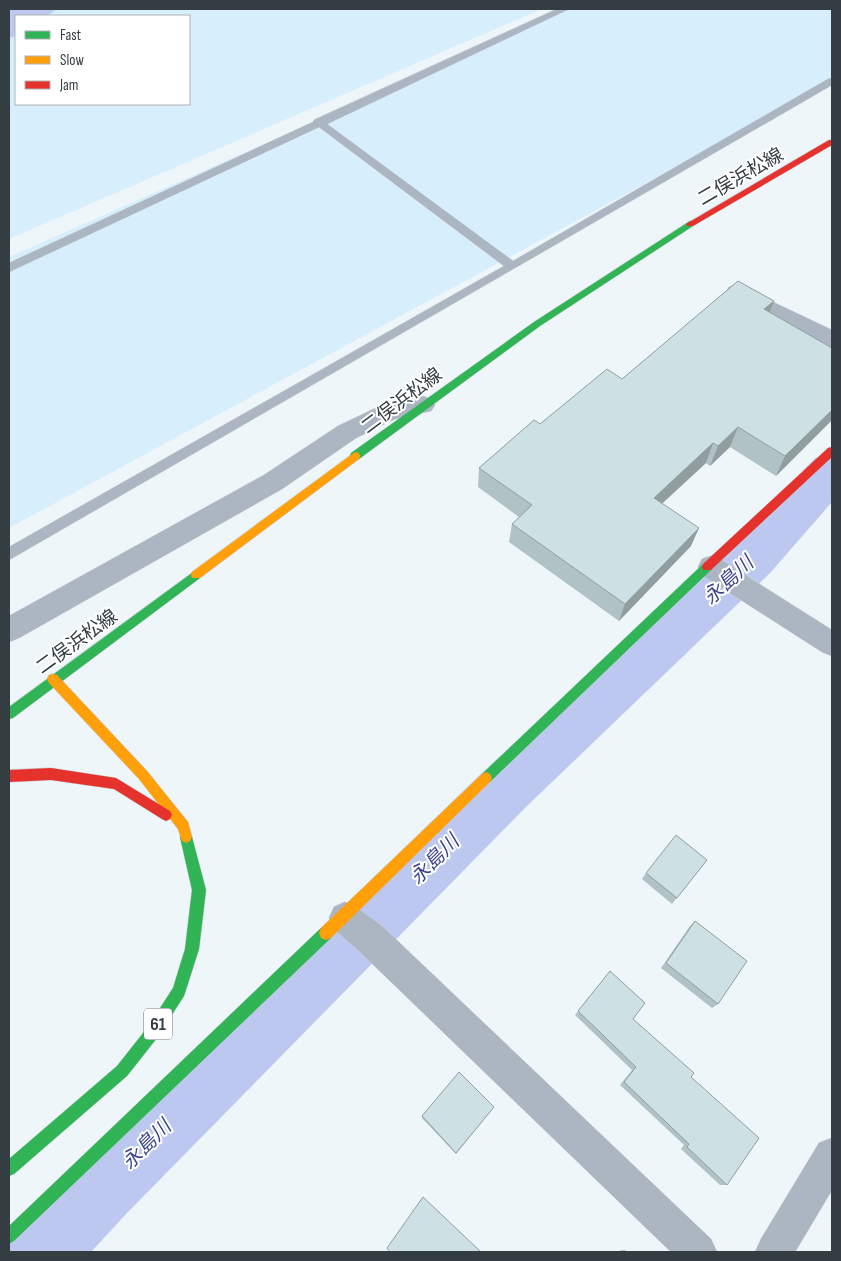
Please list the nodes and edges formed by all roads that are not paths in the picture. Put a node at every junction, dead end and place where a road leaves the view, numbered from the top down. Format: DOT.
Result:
graph roads {
  1 [pos="564,9"];
  2 [pos="832,81"];
  3 [pos="318,122"];
  4 [pos="832,142"];
  5 [pos="512,266"];
  6 [pos="9,268"];
  7 [pos="733,290"];
  8 [pos="832,340"];
  9 [pos="422,405"];
  10 [pos="832,450"];
  11 [pos="9,554"];
  12 [pos="710,566"];
  13 [pos="9,630"];
  14 [pos="832,644"];
  15 [pos="53,679"];
  16 [pos="9,714"];
  17 [pos="9,776"];
  18 [pos="184,826"];
  19 [pos="344,917"];
  20 [pos="832,1156"];
  21 [pos="9,1169"];
  22 [pos="9,1236"];
  23 [pos="698,1252"];
  24 [pos="774,1252"];
  1 -- 3 [label="lane"];
  2 -- 5 [label="lane"];
  3 -- 5 [label="lane"];
  3 -- 6 [label="lane"];
  4 -- 9 [label="main road, 二俣浜松線"];
  5 -- 11 [label="lane"];
  7 -- 8 [label="street"];
  9 -- 13 [label="street"];
  9 -- 15 [label="main road, 二俣浜松線"];
  10 -- 12 [label="main road"];
  12 -- 14 [label="street"];
  12 -- 19 [label="main road"];
  15 -- 16 [label="main road, 二俣浜松線"];
  15 -- 18 [label="main road, 61"];
  17 -- 18 [label="main road"];
  18 -- 21 [label="main road, 61"];
  19 -- 22 [label="main road"];
  19 -- 23 [label="street"];
  20 -- 24 [label="street"];
}
